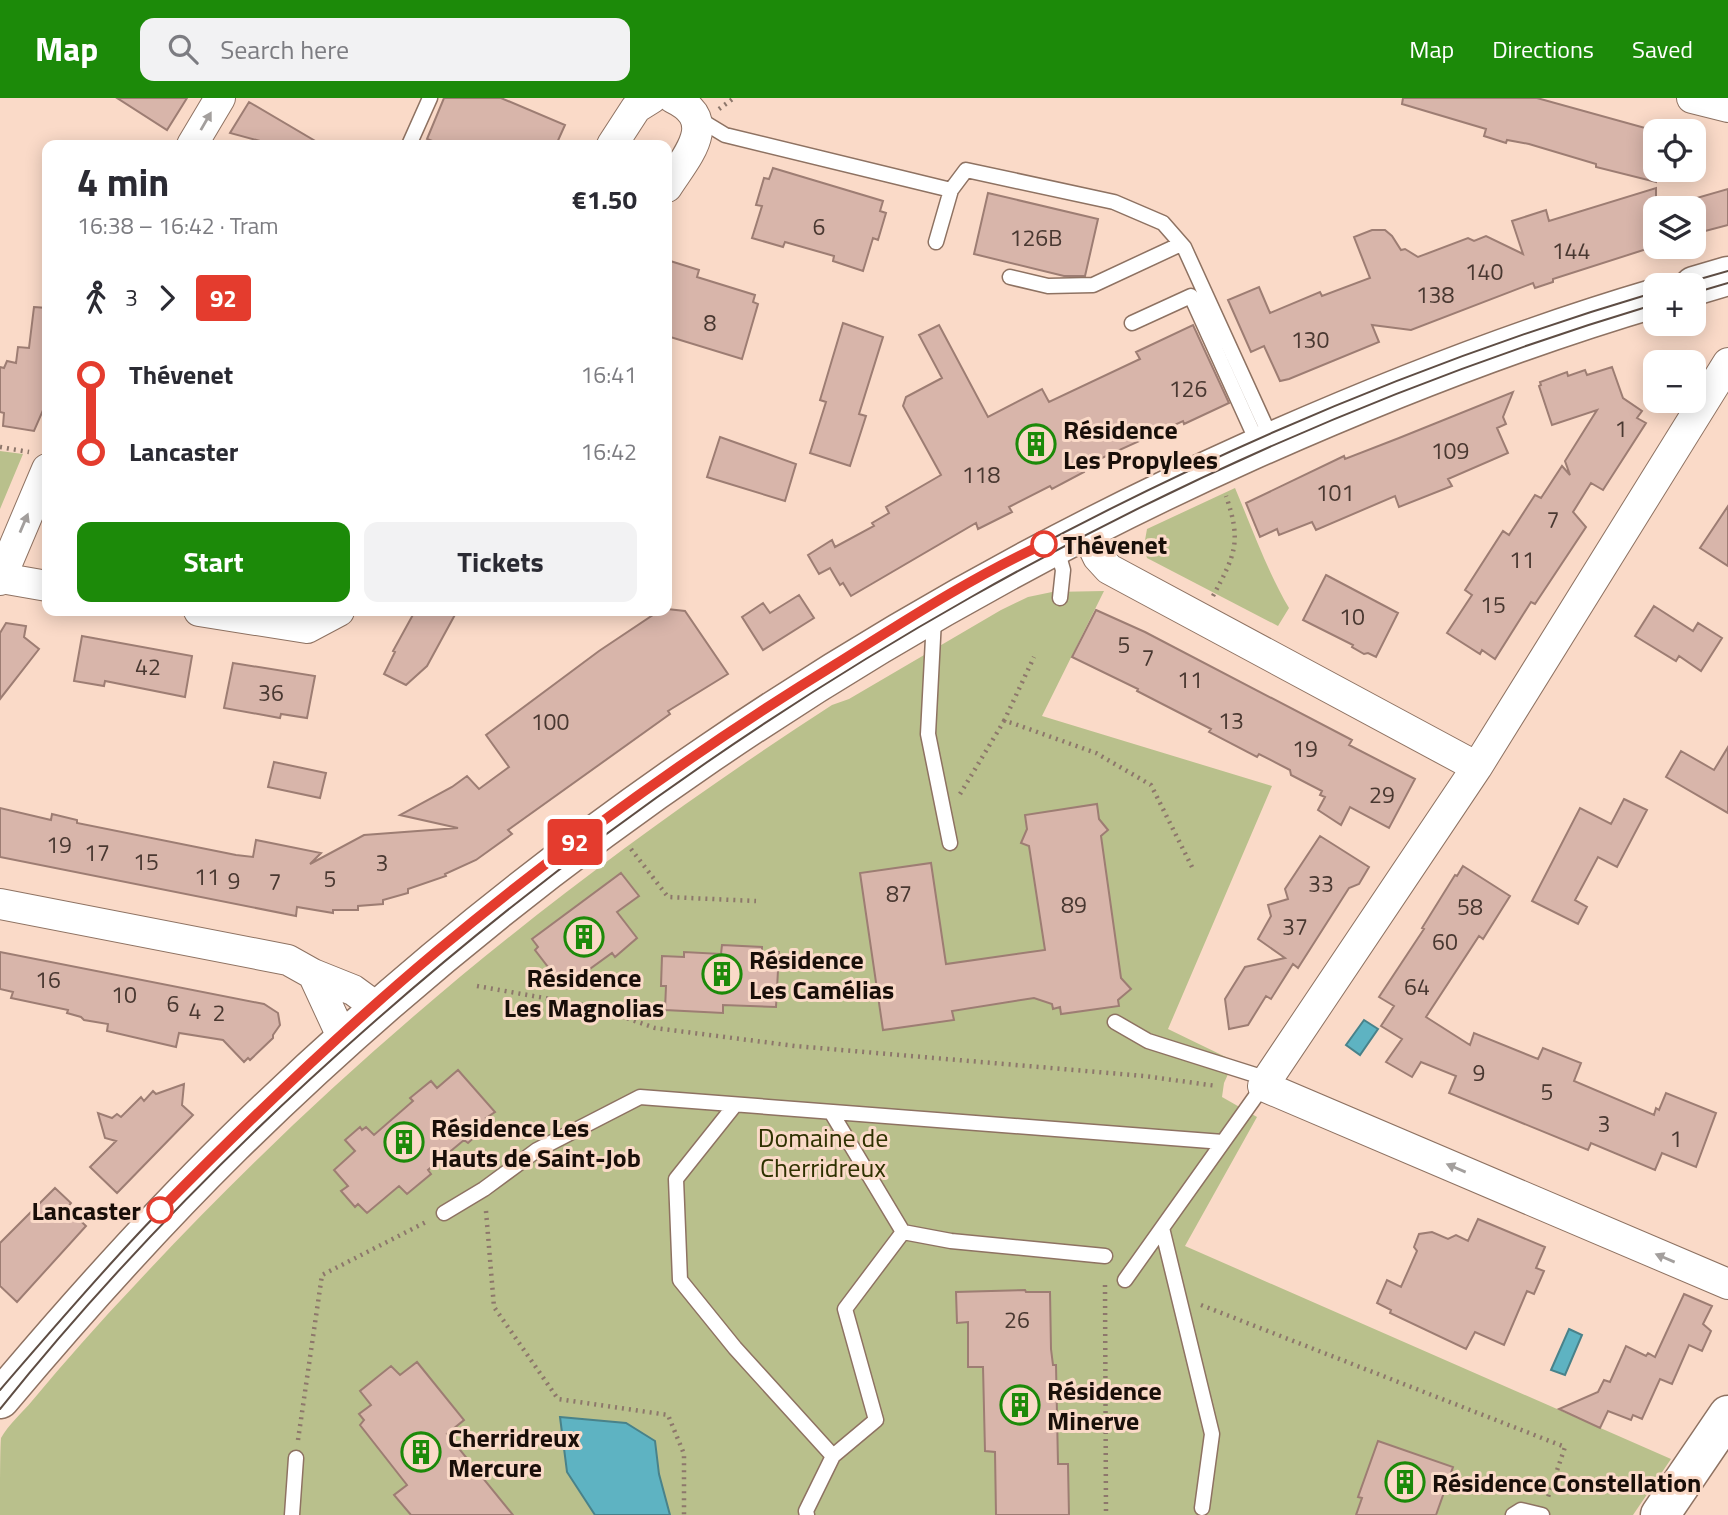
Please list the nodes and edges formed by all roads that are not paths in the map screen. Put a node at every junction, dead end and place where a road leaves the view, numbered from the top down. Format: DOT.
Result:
graph roads {
  1 [pos="220,98"];
  2 [pos="430,98"];
  3 [pos="650,98"];
  4 [pos="673,98"];
  5 [pos="1692,98"];
  6 [pos="1728,107"];
  7 [pos="695,118"];
  8 [pos="195,140"];
  9 [pos="412,140"];
  10 [pos="615,140"];
  11 [pos="672,179"];
  12 [pos="950,190"];
  13 [pos="936,242"];
  14 [pos="1181,244"];
  15 [pos="1728,276"];
  16 [pos="1010,278"];
  17 [pos="1706,282"];
  18 [pos="1643,302"];
  19 [pos="1132,323"];
  20 [pos="1728,363"];
  21 [pos="1266,444"];
  22 [pos="42,481"];
  23 [pos="1070,537"];
  24 [pos="1,579"];
  25 [pos="42,585"];
  26 [pos="1059,598"];
  27 [pos="935,611"];
  28 [pos="231,616"];
  29 [pos="330,616"];
  30 [pos="1476,767"];
  31 [pos="950,843"];
  32 [pos="0,904"];
  33 [pos="313,974"];
  34 [pos="379,1009"];
  35 [pos="1115,1022"];
  36 [pos="344,1041"];
  37 [pos="1266,1082"];
  38 [pos="735,1105"];
  39 [pos="831,1112"];
  40 [pos="1223,1142"];
  41 [pos="444,1213"];
  42 [pos="1162,1228"];
  43 [pos="903,1232"];
  44 [pos="1105,1256"];
  45 [pos="1125,1280"];
  46 [pos="1728,1284"];
  47 [pos="0,1399"];
  48 [pos="1728,1416"];
  49 [pos="834,1457"];
  50 [pos="296,1458"];
  51 [pos="1202,1508"];
  52 [pos="292,1515"];
  53 [pos="807,1515"];
  54 [pos="1513,1515"];
  55 [pos="1542,1515"];
  56 [pos="1660,1515"];
  8 -- 1 [label="street, one-way"];
  2 -- 9 [label="lane"];
  3 -- 10 [label="street"];
  4 -- 7 [label="street"];
  5 -- 6 [label="street"];
  7 -- 11 [label="street"];
  7 -- 12 [label="lane"];
  12 -- 13 [label="lane"];
  12 -- 14 [label="lane"];
  14 -- 16 [label="lane"];
  14 -- 21 [label="lane"];
  15 -- 17 [label="street"];
  18 -- 21 [label="street"];
  19 -- 21 [label="lane"];
  20 -- 30 [label="street"];
  21 -- 23 [label="street"];
  24 -- 22 [label="street, one-way"];
  23 -- 26 [label="lane"];
  23 -- 27 [label="street"];
  23 -- 30 [label="street"];
  24 -- 25 [label="street"];
  27 -- 31 [label="lane"];
  27 -- 34 [label="street"];
  28 -- 29 [label="street"];
  30 -- 37 [label="street"];
  32 -- 33 [label="street"];
  33 -- 34 [label="street"];
  33 -- 36 [label="street"];
  34 -- 36 [label="street"];
  35 -- 37 [label="lane"];
  36 -- 47 [label="street"];
  37 -- 40 [label="lane"];
  46 -- 37 [label="street, one-way"];
  38 -- 39 [label="lane"];
  38 -- 41 [label="lane"];
  38 -- 49 [label="lane"];
  39 -- 40 [label="lane"];
  39 -- 43 [label="lane"];
  40 -- 42 [label="lane"];
  42 -- 45 [label="lane"];
  42 -- 51 [label="lane"];
  43 -- 44 [label="lane"];
  43 -- 49 [label="lane"];
  48 -- 56 [label="street"];
  49 -- 53 [label="lane"];
  50 -- 52 [label="lane"];
  54 -- 55 [label="lane"];
}
